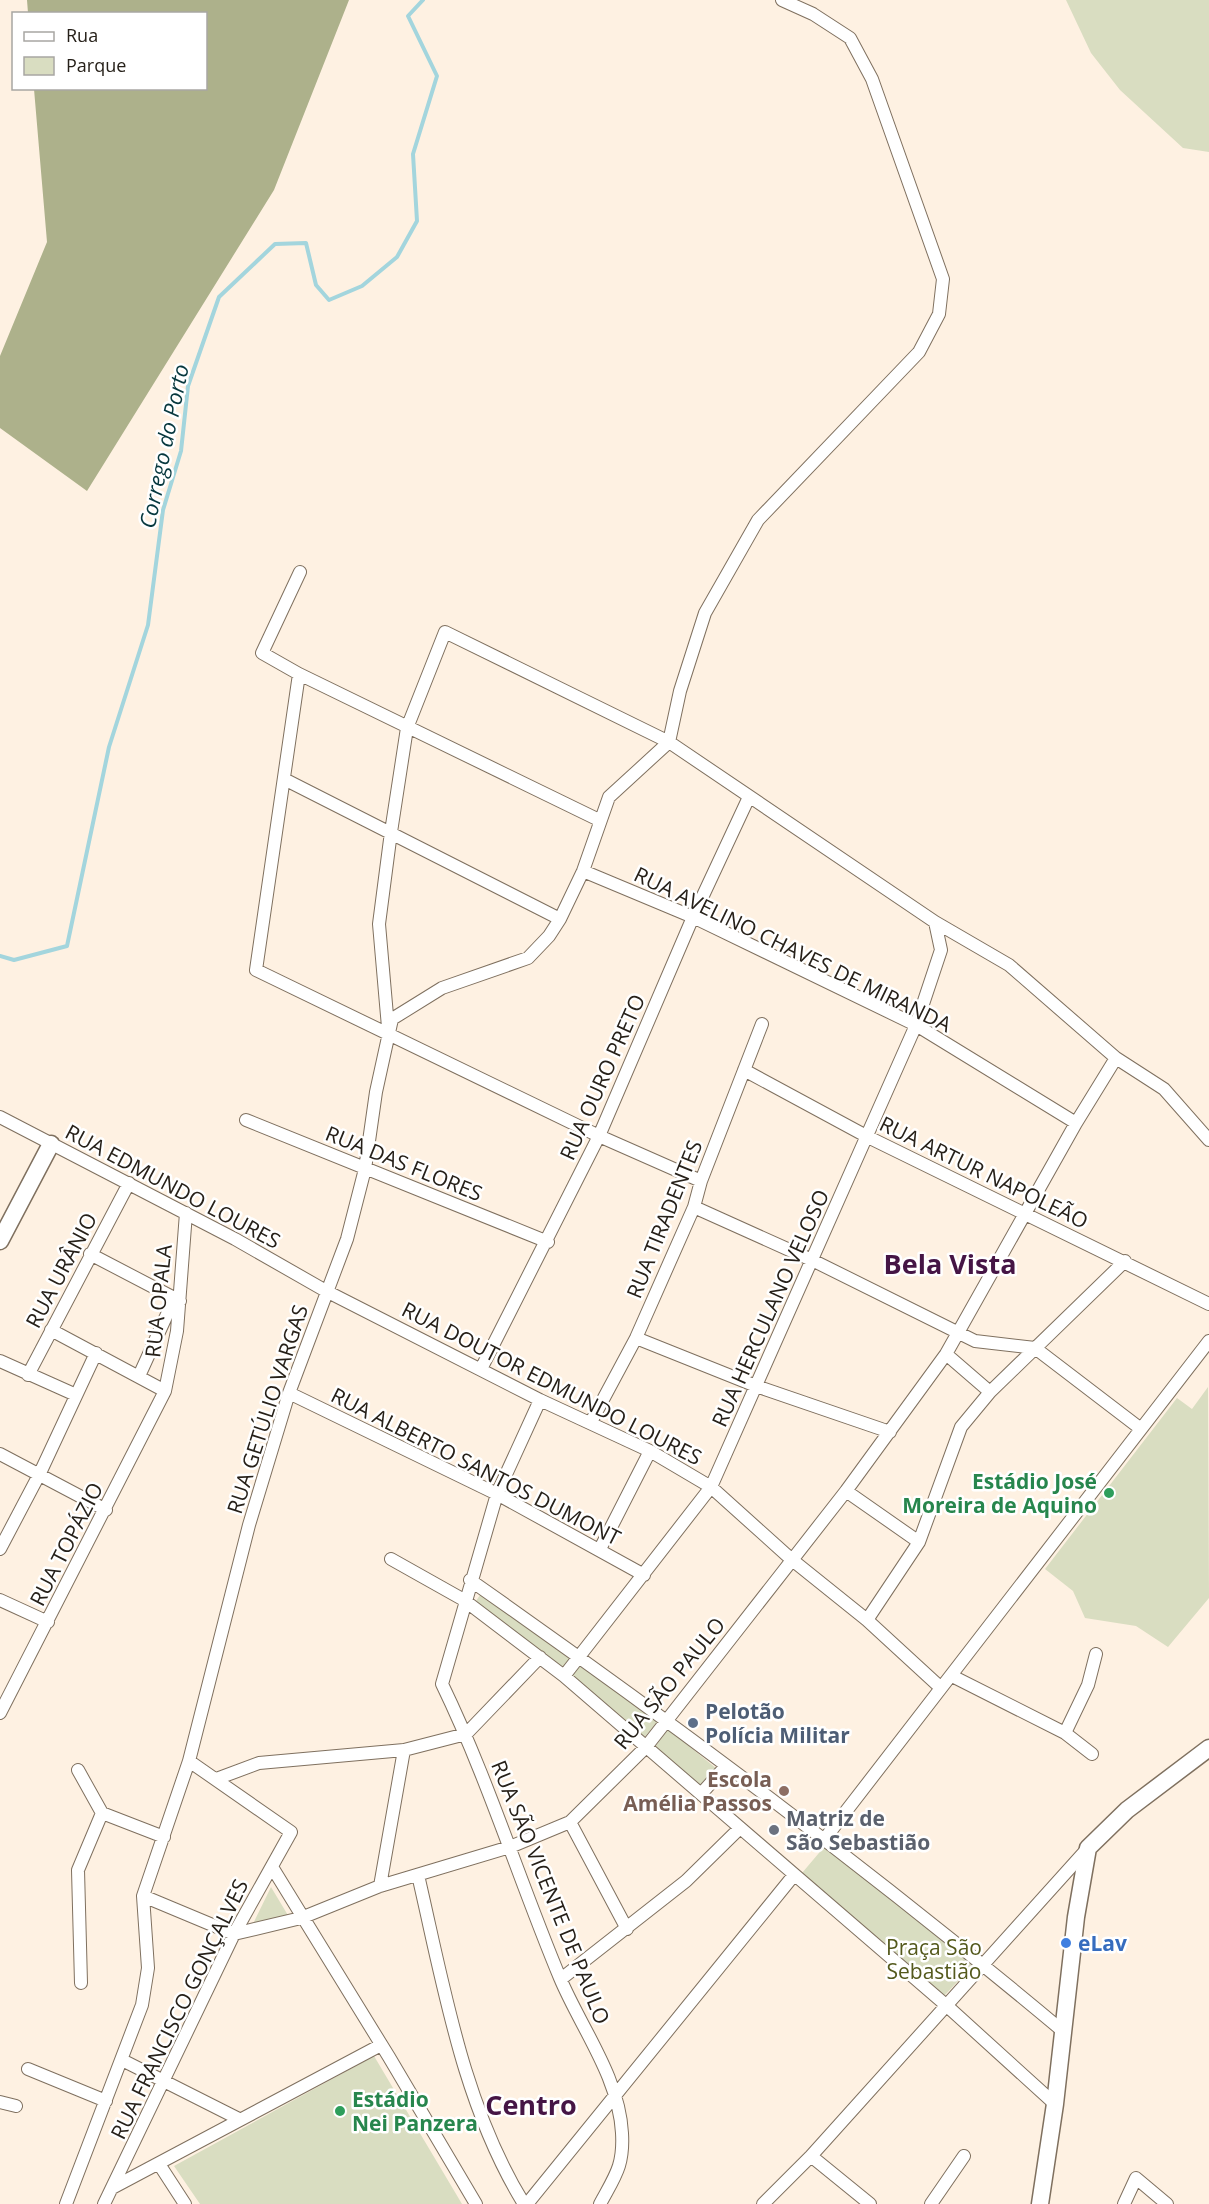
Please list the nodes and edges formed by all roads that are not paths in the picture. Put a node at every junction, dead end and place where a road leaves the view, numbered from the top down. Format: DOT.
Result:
graph roads {
  1 [pos="782,0"];
  2 [pos="300,572"];
  3 [pos="299,674"];
  4 [pos="407,728"];
  5 [pos="669,742"];
  6 [pos="284,779"];
  7 [pos="749,797"];
  8 [pos="599,820"];
  9 [pos="391,832"];
  10 [pos="583,871"];
  11 [pos="693,918"];
  12 [pos="560,919"];
  13 [pos="935,922"];
  14 [pos="762,1024"];
  15 [pos="916,1025"];
  16 [pos="388,1034"];
  17 [pos="1116,1058"];
  18 [pos="744,1070"];
  19 [pos="0,1117"];
  20 [pos="246,1120"];
  21 [pos="1076,1123"];
  22 [pos="599,1136"];
  23 [pos="868,1137"];
  24 [pos="1209,1140"];
  25 [pos="51,1144"];
  26 [pos="365,1169"];
  27 [pos="701,1181"];
  28 [pos="129,1183"];
  29 [pos="694,1208"];
  30 [pos="186,1214"];
  31 [pos="1026,1215"];
  32 [pos="0,1241"];
  33 [pos="548,1242"];
  34 [pos="90,1254"];
  35 [pos="814,1261"];
  36 [pos="1125,1261"];
  37 [pos="326,1291"];
  38 [pos="177,1300"];
  39 [pos="1209,1304"];
  40 [pos="51,1330"];
  41 [pos="958,1334"];
  42 [pos="636,1338"];
  43 [pos="1209,1341"];
  44 [pos="1035,1348"];
  45 [pos="96,1353"];
  46 [pos="946,1354"];
  47 [pos="0,1361"];
  48 [pos="481,1369"];
  49 [pos="28,1375"];
  50 [pos="139,1376"];
  51 [pos="756,1386"];
  52 [pos="165,1391"];
  53 [pos="990,1392"];
  54 [pos="289,1393"];
  55 [pos="76,1395"];
  56 [pos="540,1400"];
  57 [pos="591,1422"];
  58 [pos="1141,1429"];
  59 [pos="890,1432"];
  60 [pos="650,1451"];
  61 [pos="0,1454"];
  62 [pos="40,1473"];
  63 [pos="711,1487"];
  64 [pos="846,1491"];
  65 [pos="497,1494"];
  66 [pos="106,1510"];
  67 [pos="919,1542"];
  68 [pos="1,1545"];
  69 [pos="600,1549"];
  70 [pos="791,1559"];
  71 [pos="391,1560"];
  72 [pos="644,1575"];
  73 [pos="470,1580"];
  74 [pos="0,1600"];
  75 [pos="464,1600"];
  76 [pos="867,1620"];
  77 [pos="48,1622"];
  78 [pos="1096,1654"];
  79 [pos="579,1656"];
  80 [pos="540,1657"];
  81 [pos="564,1676"];
  82 [pos="952,1676"];
  83 [pos="941,1688"];
  84 [pos="0,1713"];
  85 [pos="665,1722"];
  86 [pos="466,1734"];
  87 [pos="1065,1734"];
  88 [pos="646,1747"];
  89 [pos="1209,1748"];
  90 [pos="404,1750"];
  91 [pos="1092,1754"];
  92 [pos="189,1761"];
  93 [pos="726,1766"];
  94 [pos="78,1770"];
  95 [pos="216,1779"];
  96 [pos="701,1794"];
  97 [pos="102,1813"];
  98 [pos="570,1822"];
  99 [pos="740,1828"];
  100 [pos="164,1837"];
  101 [pos="823,1841"];
  102 [pos="510,1847"];
  103 [pos="1088,1848"];
  104 [pos="272,1867"];
  105 [pos="418,1875"];
  106 [pos="794,1875"];
  107 [pos="380,1886"];
  108 [pos="143,1896"];
  109 [pos="301,1918"];
  110 [pos="627,1929"];
  111 [pos="234,1934"];
  112 [pos="982,1965"];
  113 [pos="561,1979"];
  114 [pos="81,1983"];
  115 [pos="947,2006"];
  116 [pos="1064,2032"];
  117 [pos="381,2045"];
  118 [pos="122,2060"];
  119 [pos="28,2069"];
  120 [pos="164,2080"];
  121 [pos="617,2096"];
  122 [pos="106,2101"];
  123 [pos="0,2102"];
  124 [pos="1055,2104"];
  125 [pos="16,2106"];
  126 [pos="239,2119"];
  127 [pos="811,2156"];
  128 [pos="964,2156"];
  129 [pos="159,2164"];
  130 [pos="112,2188"];
  131 [pos="66,2204"];
  132 [pos="104,2204"];
  133 [pos="185,2204"];
  134 [pos="476,2204"];
  135 [pos="525,2204"];
  136 [pos="600,2204"];
  137 [pos="763,2204"];
  138 [pos="870,2204"];
  139 [pos="931,2204"];
  140 [pos="1040,2204"];
  141 [pos="1124,2204"];
  142 [pos="1167,2204"];
  1 -- 5 [label="street"];
  2 -- 3 [label="street"];
  3 -- 4 [label="street"];
  3 -- 6 [label="street"];
  4 -- 5 [label="street"];
  4 -- 8 [label="street"];
  4 -- 9 [label="street"];
  5 -- 7 [label="street"];
  5 -- 8 [label="street, RUA GETÚLIO VARGAS"];
  6 -- 9 [label="street"];
  6 -- 16 [label="street"];
  7 -- 11 [label="street, RUA OURO PRETO"];
  7 -- 13 [label="street"];
  8 -- 10 [label="street, RUA GETÚLIO VARGAS"];
  9 -- 12 [label="street"];
  9 -- 16 [label="street"];
  10 -- 11 [label="street, RUA AVELINO CHAVES DE MIRANDA"];
  10 -- 12 [label="street, RUA GETÚLIO VARGAS"];
  11 -- 15 [label="street, RUA AVELINO CHAVES DE MIRANDA"];
  11 -- 22 [label="street, RUA OURO PRETO"];
  12 -- 16 [label="street, RUA GETÚLIO VARGAS"];
  13 -- 15 [label="street, RUA HERCULANO VELOSO"];
  13 -- 17 [label="street"];
  14 -- 18 [label="street, RUA TIRADENTES"];
  15 -- 21 [label="street, RUA AVELINO CHAVES DE MIRANDA"];
  15 -- 23 [label="street, RUA HERCULANO VELOSO"];
  16 -- 22 [label="street"];
  16 -- 26 [label="street, RUA GETÚLIO VARGAS"];
  17 -- 21 [label="street, RUA SÃO PAULO"];
  17 -- 24 [label="street"];
  18 -- 23 [label="street, RUA ARTUR NAPOLEÃO"];
  18 -- 27 [label="street, RUA TIRADENTES"];
  19 -- 25 [label="street, RUA EDMUNDO LOURES"];
  20 -- 26 [label="street, RUA DAS FLORES"];
  21 -- 31 [label="street, RUA SÃO PAULO"];
  22 -- 27 [label="street"];
  22 -- 33 [label="street, RUA OURO PRETO"];
  23 -- 31 [label="street, RUA ARTUR NAPOLEÃO"];
  23 -- 35 [label="street, RUA HERCULANO VELOSO"];
  25 -- 28 [label="street, RUA EDMUNDO LOURES"];
  25 -- 32 [label="main road"];
  26 -- 33 [label="street, RUA DAS FLORES"];
  26 -- 37 [label="street, RUA GETÚLIO VARGAS"];
  27 -- 29 [label="street, RUA TIRADENTES"];
  28 -- 30 [label="street, RUA EDMUNDO LOURES"];
  28 -- 34 [label="street, RUA URÂNIO"];
  29 -- 35 [label="street"];
  29 -- 42 [label="street, RUA TIRADENTES"];
  30 -- 37 [label="street, RUA EDMUNDO LOURES"];
  30 -- 38 [label="street, RUA OPALA"];
  31 -- 36 [label="street, RUA ARTUR NAPOLEÃO"];
  31 -- 41 [label="street, RUA SÃO PAULO"];
  33 -- 48 [label="street, RUA OURO PRETO"];
  34 -- 38 [label="street"];
  34 -- 40 [label="street, RUA URÂNIO"];
  35 -- 41 [label="street"];
  35 -- 51 [label="street, RUA HERCULANO VELOSO"];
  36 -- 39 [label="street, RUA ARTUR NAPOLEÃO"];
  36 -- 44 [label="street"];
  37 -- 48 [label="street, RUA DOUTOR EDMUNDO LOURES"];
  37 -- 54 [label="street, RUA GETÚLIO VARGAS"];
  38 -- 50 [label="street"];
  38 -- 52 [label="street, RUA OPALA"];
  40 -- 45 [label="street"];
  40 -- 49 [label="street, RUA URÂNIO"];
  41 -- 44 [label="street"];
  41 -- 46 [label="street, RUA SÃO PAULO"];
  42 -- 51 [label="street"];
  42 -- 57 [label="street, RUA TIRADENTES"];
  43 -- 58 [label="street"];
  44 -- 53 [label="street"];
  44 -- 58 [label="street"];
  45 -- 50 [label="street"];
  45 -- 55 [label="street"];
  46 -- 53 [label="street"];
  46 -- 59 [label="street, RUA SÃO PAULO"];
  47 -- 49 [label="street"];
  48 -- 56 [label="street, RUA DOUTOR EDMUNDO LOURES"];
  49 -- 55 [label="street"];
  50 -- 52 [label="street"];
  51 -- 59 [label="street"];
  51 -- 63 [label="street, RUA HERCULANO VELOSO"];
  52 -- 66 [label="street, RUA TOPÁZIO"];
  53 -- 67 [label="street"];
  54 -- 65 [label="street, RUA ALBERTO SANTOS DUMONT"];
  54 -- 92 [label="street, RUA GETÚLIO VARGAS"];
  55 -- 62 [label="street"];
  56 -- 57 [label="street, RUA DOUTOR EDMUNDO LOURES"];
  56 -- 65 [label="street, RUA SÃO VICENTE DE PAULO"];
  57 -- 60 [label="street, RUA DOUTOR EDMUNDO LOURES"];
  58 -- 82 [label="street"];
  59 -- 64 [label="street, RUA SÃO PAULO"];
  60 -- 63 [label="street, RUA DOUTOR EDMUNDO LOURES"];
  60 -- 69 [label="street"];
  61 -- 62 [label="street"];
  62 -- 66 [label="street"];
  62 -- 68 [label="street"];
  63 -- 70 [label="street, RUA DOUTOR EDMUNDO LOURES"];
  63 -- 72 [label="street, RUA HERCULANO VELOSO"];
  64 -- 67 [label="street"];
  64 -- 70 [label="street, RUA SÃO PAULO"];
  65 -- 69 [label="street, RUA ALBERTO SANTOS DUMONT"];
  65 -- 73 [label="street, RUA SÃO VICENTE DE PAULO"];
  66 -- 77 [label="street, RUA TOPÁZIO"];
  67 -- 76 [label="street"];
  69 -- 72 [label="street, RUA ALBERTO SANTOS DUMONT"];
  70 -- 76 [label="street, RUA DOUTOR EDMUNDO LOURES"];
  70 -- 85 [label="street, RUA SÃO PAULO"];
  71 -- 75 [label="street"];
  72 -- 79 [label="street, RUA HERCULANO VELOSO"];
  73 -- 75 [label="street, RUA SÃO VICENTE DE PAULO"];
  73 -- 79 [label="street"];
  74 -- 77 [label="street"];
  75 -- 80 [label="street"];
  75 -- 86 [label="street, RUA SÃO VICENTE DE PAULO"];
  76 -- 83 [label="street, RUA DOUTOR EDMUNDO LOURES"];
  77 -- 84 [label="street, RUA TOPÁZIO"];
  78 -- 87 [label="street"];
  79 -- 81 [label="street, RUA HERCULANO VELOSO"];
  79 -- 85 [label="street"];
  80 -- 81 [label="street"];
  80 -- 86 [label="street"];
  81 -- 88 [label="street"];
  82 -- 83 [label="street"];
  82 -- 87 [label="street"];
  83 -- 101 [label="street"];
  85 -- 88 [label="street, RUA SÃO PAULO"];
  85 -- 93 [label="street"];
  86 -- 90 [label="street"];
  86 -- 102 [label="street, RUA SÃO VICENTE DE PAULO"];
  87 -- 91 [label="street"];
  88 -- 96 [label="street"];
  88 -- 98 [label="street, RUA SÃO PAULO"];
  89 -- 103 [label="main road"];
  90 -- 95 [label="street"];
  90 -- 107 [label="street"];
  92 -- 95 [label="street"];
  92 -- 100 [label="street, RUA GETÚLIO VARGAS"];
  93 -- 96 [label="street"];
  93 -- 101 [label="street"];
  94 -- 97 [label="street"];
  95 -- 104 [label="street, RUA FRANCISCO GONÇALVES"];
  96 -- 99 [label="street"];
  97 -- 100 [label="street"];
  97 -- 114 [label="street"];
  98 -- 102 [label="street, RUA SÃO PAULO"];
  98 -- 110 [label="street"];
  99 -- 106 [label="street"];
  99 -- 110 [label="street"];
  100 -- 108 [label="street, RUA GETÚLIO VARGAS"];
  101 -- 112 [label="street"];
  102 -- 105 [label="street, RUA SÃO PAULO"];
  102 -- 113 [label="street, RUA SÃO VICENTE DE PAULO"];
  103 -- 112 [label="street"];
  103 -- 116 [label="main road"];
  104 -- 109 [label="street"];
  104 -- 111 [label="street, RUA FRANCISCO GONÇALVES"];
  105 -- 107 [label="street, RUA SÃO PAULO"];
  105 -- 135 [label="street"];
  106 -- 115 [label="street"];
  106 -- 121 [label="street"];
  107 -- 109 [label="street, RUA SÃO PAULO"];
  108 -- 111 [label="street"];
  108 -- 118 [label="street, RUA GETÚLIO VARGAS"];
  109 -- 111 [label="street, RUA SÃO PAULO"];
  109 -- 117 [label="street"];
  110 -- 113 [label="street"];
  111 -- 120 [label="street, RUA FRANCISCO GONÇALVES"];
  112 -- 115 [label="street"];
  112 -- 116 [label="street"];
  113 -- 121 [label="street, RUA SÃO VICENTE DE PAULO"];
  115 -- 124 [label="street"];
  115 -- 127 [label="street"];
  116 -- 124 [label="main road"];
  117 -- 126 [label="street"];
  117 -- 134 [label="street"];
  118 -- 120 [label="street"];
  118 -- 122 [label="street, RUA GETÚLIO VARGAS"];
  119 -- 122 [label="street"];
  120 -- 126 [label="street"];
  120 -- 130 [label="street, RUA FRANCISCO GONÇALVES"];
  121 -- 135 [label="street"];
  121 -- 136 [label="street, RUA SÃO VICENTE DE PAULO"];
  122 -- 131 [label="street, RUA GETÚLIO VARGAS"];
  123 -- 125 [label="street"];
  124 -- 140 [label="main road"];
  126 -- 129 [label="street"];
  127 -- 137 [label="street"];
  127 -- 138 [label="street"];
  128 -- 139 [label="street"];
  129 -- 130 [label="street"];
  129 -- 133 [label="street"];
  130 -- 132 [label="street, RUA FRANCISCO GONÇALVES"];
  141 -- 142 [label="street"];
}
